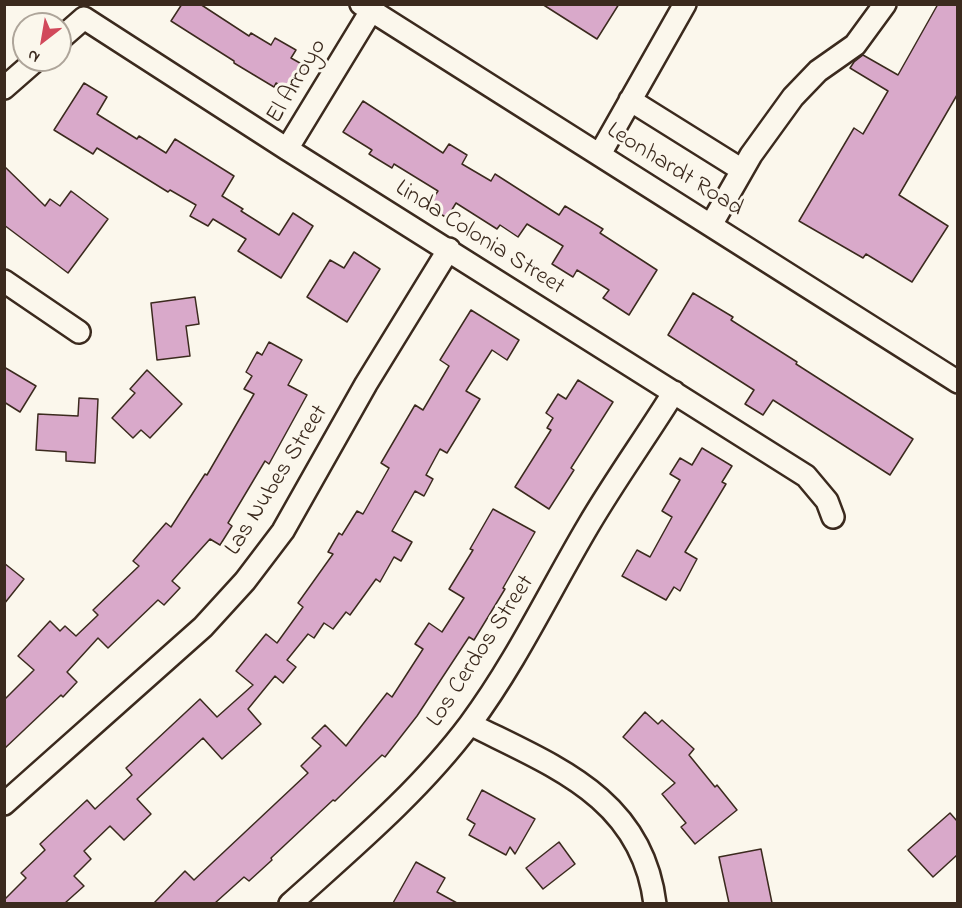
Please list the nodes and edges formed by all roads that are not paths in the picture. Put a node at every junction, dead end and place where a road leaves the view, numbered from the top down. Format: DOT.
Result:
graph roads {
  1 [pos="685,4"];
  2 [pos="885,4"];
  3 [pos="366,8"];
  4 [pos="72,28"];
  5 [pos="22,72"];
  6 [pos="4,88"];
  7 [pos="630,100"];
  8 [pos="288,149"];
  9 [pos="600,154"];
  10 [pos="742,170"];
  11 [pos="711,225"];
  12 [pos="449,249"];
  13 [pos="4,282"];
  14 [pos="79,332"];
  15 [pos="957,382"];
  16 [pos="674,392"];
  17 [pos="833,516"];
  18 [pos="470,724"];
  19 [pos="4,804"];
  20 [pos="290,903"];
  21 [pos="655,903"];
  1 -- 7 [label="street"];
  2 -- 10 [label="street"];
  3 -- 8 [label="street, El Arroyo"];
  3 -- 9 [label="street, Leonhardt Road"];
  4 -- 8 [label="street, Linda Colonia Street"];
  5 -- 6 [label="street"];
  7 -- 9 [label="street"];
  7 -- 10 [label="street"];
  8 -- 12 [label="street, Linda Colonia Street"];
  9 -- 11 [label="street, Leonhardt Road"];
  10 -- 11 [label="street"];
  11 -- 15 [label="street, Leonhardt Road"];
  12 -- 16 [label="street, Linda Colonia Street"];
  12 -- 19 [label="street, Las Nubes Street"];
  13 -- 14 [label="street"];
  16 -- 17 [label="street, Linda Colonia Street"];
  16 -- 18 [label="street, Los Cerdos Street"];
  18 -- 20 [label="street, Los Cerdos Street"];
  18 -- 21 [label="street"];
}
